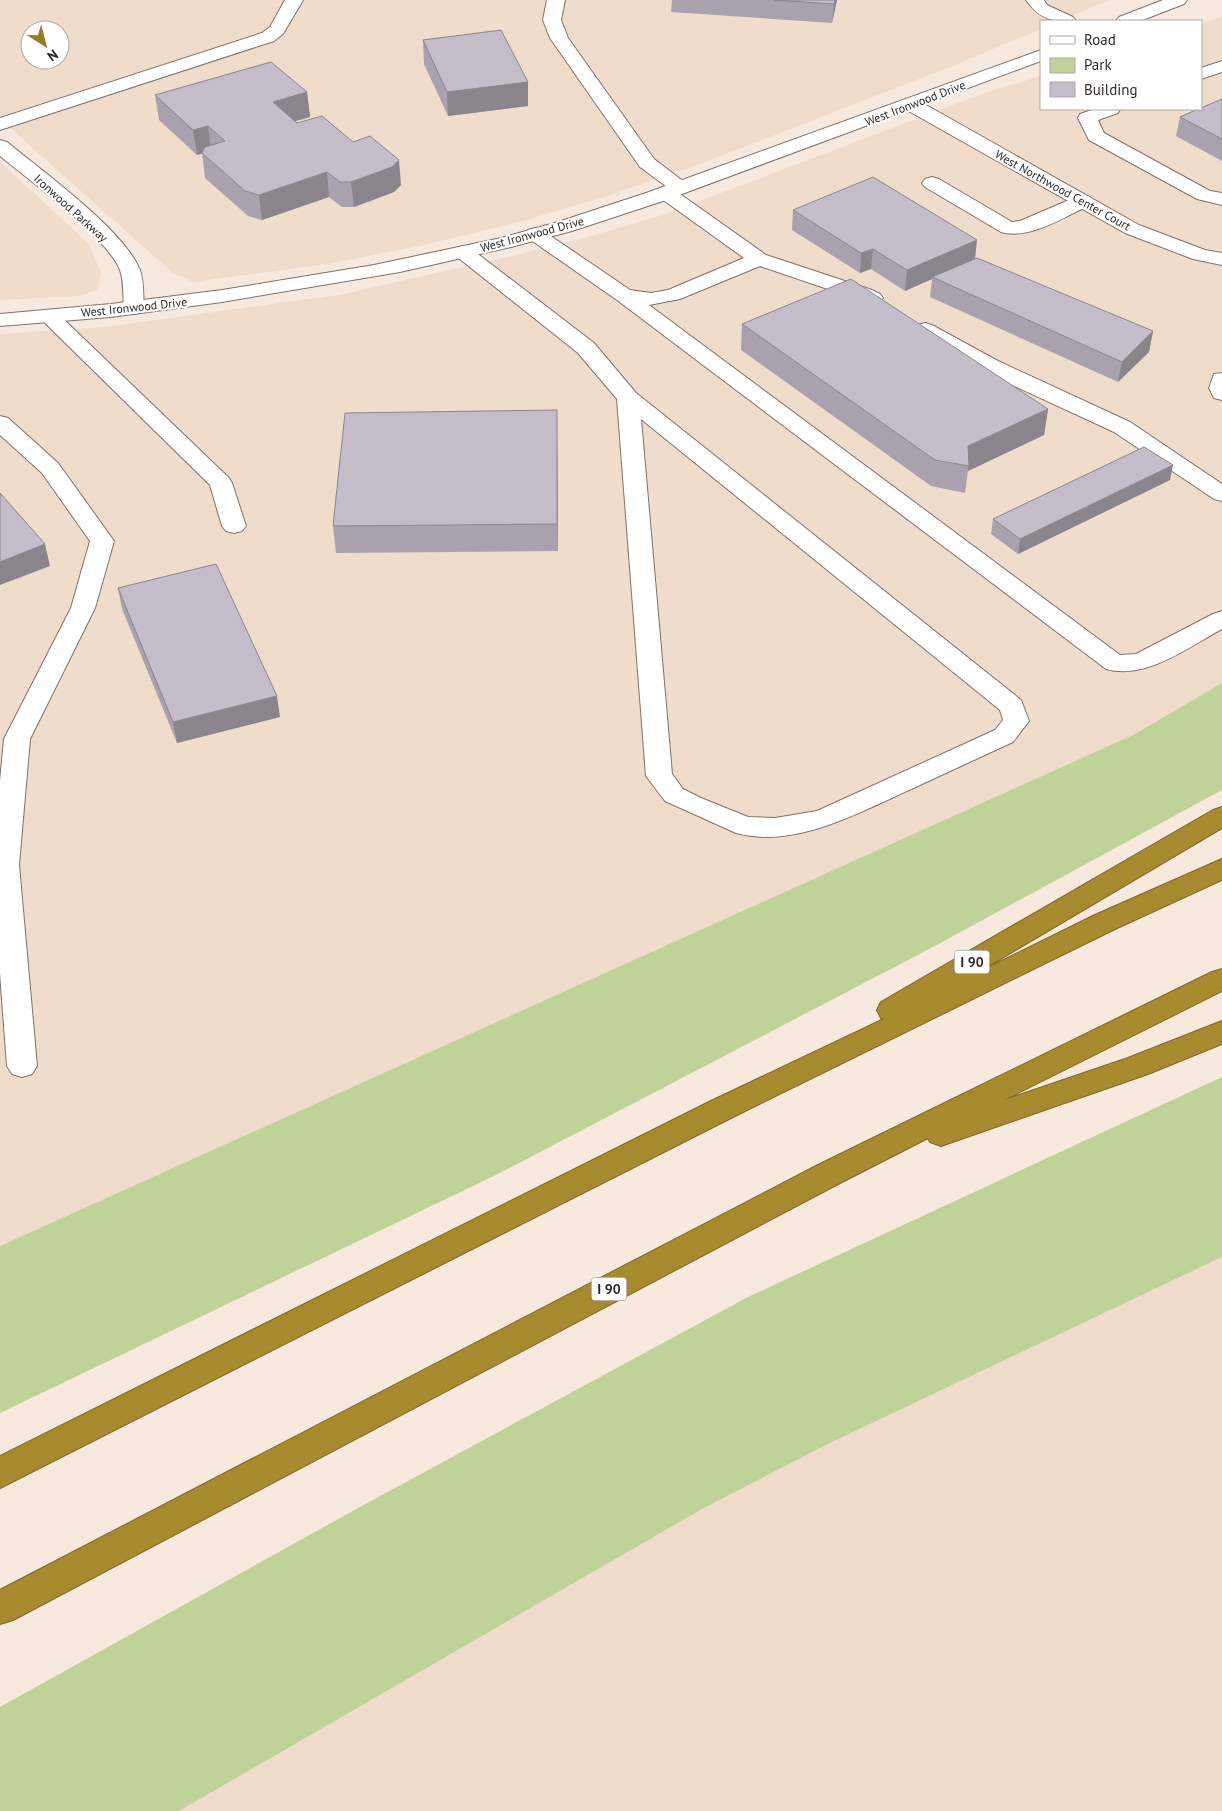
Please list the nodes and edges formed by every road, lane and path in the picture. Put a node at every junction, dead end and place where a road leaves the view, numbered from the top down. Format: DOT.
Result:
graph roads {
  1 [pos="294,0"];
  2 [pos="556,0"];
  3 [pos="1034,0"];
  4 [pos="1178,0"];
  5 [pos="1065,20"];
  6 [pos="1128,20"];
  7 [pos="1040,55"];
  8 [pos="1222,66"];
  9 [pos="1202,74"];
  10 [pos="912,104"];
  11 [pos="1108,110"];
  12 [pos="0,124"];
  13 [pos="0,146"];
  14 [pos="932,183"];
  15 [pos="673,191"];
  16 [pos="1222,199"];
  17 [pos="1083,201"];
  18 [pos="535,234"];
  19 [pos="463,252"];
  20 [pos="1222,258"];
  21 [pos="759,259"];
  22 [pos="624,296"];
  23 [pos="134,308"];
  24 [pos="49,316"];
  25 [pos="0,320"];
  26 [pos="1222,379"];
  27 [pos="1222,393"];
  28 [pos="628,398"];
  29 [pos="0,423"];
  30 [pos="1222,494"];
  31 [pos="234,526"];
  32 [pos="1222,619"];
  33 [pos="1222,816"];
  34 [pos="1222,869"];
  35 [pos="1222,979"];
  36 [pos="1222,1032"];
  37 [pos="22,1066"];
  38 [pos="722,1109"];
  39 [pos="829,1174"];
  40 [pos="0,1473"];
  41 [pos="0,1608"];
  1 -- 12 [label="street"];
  2 -- 15 [label="street"];
  3 -- 5 [label="street"];
  4 -- 6 [label="street"];
  7 -- 10 [label="street, West Ironwood Drive"];
  8 -- 9 [label="street"];
  10 -- 15 [label="street, West Ironwood Drive"];
  10 -- 17 [label="street, West Northwood Center Court"];
  11 -- 16 [label="street"];
  13 -- 23 [label="street, Ironwood Parkway"];
  14 -- 17 [label="street"];
  15 -- 18 [label="street, West Ironwood Drive"];
  15 -- 21 [label="street"];
  17 -- 20 [label="street, West Northwood Center Court"];
  18 -- 19 [label="street, West Ironwood Drive"];
  18 -- 22 [label="street"];
  19 -- 23 [label="street, West Ironwood Drive"];
  19 -- 28 [label="street"];
  21 -- 22 [label="street"];
  21 -- 30 [label="street"];
  22 -- 32 [label="street"];
  23 -- 24 [label="street, West Ironwood Drive"];
  24 -- 25 [label="street, West Ironwood Drive"];
  24 -- 31 [label="street"];
  26 -- 27 [label="street"];
  28 -- 28 [label="street"];
  29 -- 37 [label="street"];
  33 -- 38 [label="highway, I 90"];
  34 -- 38 [label="highway, I 90"];
  35 -- 39 [label="highway, I 90"];
  36 -- 39 [label="highway"];
  38 -- 40 [label="highway, I 90"];
  39 -- 41 [label="highway, I 90"];
}
